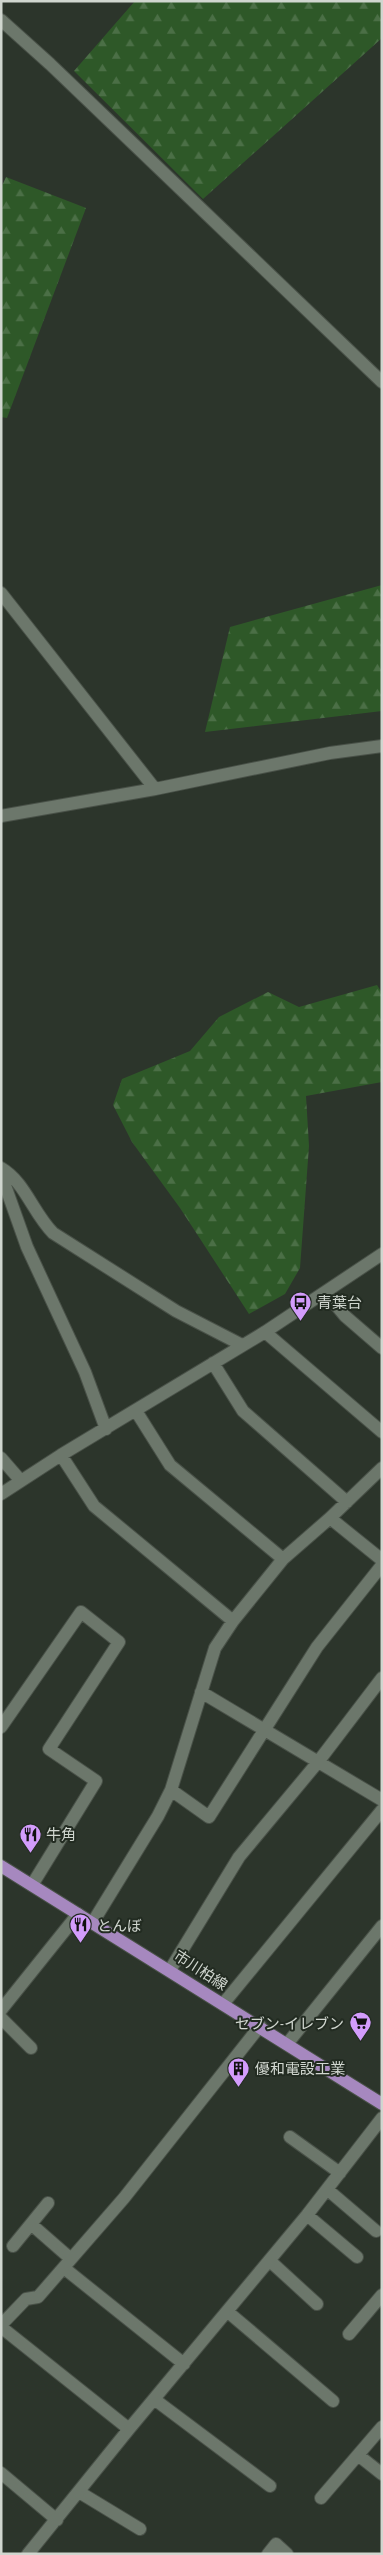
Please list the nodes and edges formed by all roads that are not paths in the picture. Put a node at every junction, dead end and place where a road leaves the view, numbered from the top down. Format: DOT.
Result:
graph roads {
  1 [pos="1,20"];
  2 [pos="382,382"];
  3 [pos="1,593"];
  4 [pos="382,746"];
  5 [pos="155,788"];
  6 [pos="1,816"];
  7 [pos="1,1168"];
  8 [pos="1,1174"];
  9 [pos="382,1254"];
  10 [pos="326,1293"];
  11 [pos="265,1332"];
  12 [pos="242,1346"];
  13 [pos="382,1348"];
  14 [pos="213,1363"];
  15 [pos="136,1411"];
  16 [pos="106,1429"];
  17 [pos="382,1432"];
  18 [pos="61,1455"];
  19 [pos="1,1458"];
  20 [pos="382,1468"];
  21 [pos="21,1481"];
  22 [pos="1,1494"];
  23 [pos="347,1502"];
  24 [pos="330,1518"];
  25 [pos="283,1558"];
  26 [pos="382,1560"];
  27 [pos="382,1566"];
  28 [pos="233,1621"];
  29 [pos="382,1678"];
  30 [pos="201,1692"];
  31 [pos="1,1727"];
  32 [pos="266,1731"];
  33 [pos="318,1762"];
  34 [pos="171,1790"];
  35 [pos="382,1800"];
  36 [pos="382,1810"];
  37 [pos="1,1866"];
  38 [pos="32,1885"];
  39 [pos="78,1914"];
  40 [pos="93,1922"];
  41 [pos="382,1926"];
  42 [pos="170,1970"];
  43 [pos="223,2004"];
  44 [pos="1,2010"];
  45 [pos="1,2018"];
  46 [pos="260,2026"];
  47 [pos="287,2044"];
  48 [pos="31,2048"];
  49 [pos="382,2104"];
  50 [pos="382,2118"];
  51 [pos="290,2137"];
  52 [pos="340,2173"];
  53 [pos="328,2190"];
  54 [pos="48,2203"];
  55 [pos="308,2215"];
  56 [pos="31,2224"];
  57 [pos="376,2230"];
  58 [pos="13,2246"];
  59 [pos="357,2257"];
  60 [pos="270,2261"];
  61 [pos="68,2264"];
  62 [pos="382,2295"];
  63 [pos="317,2304"];
  64 [pos="228,2312"];
  65 [pos="1,2326"];
  66 [pos="349,2334"];
  67 [pos="184,2364"];
  68 [pos="154,2399"];
  69 [pos="333,2401"];
  70 [pos="382,2427"];
  71 [pos="129,2429"];
  72 [pos="358,2455"];
  73 [pos="1,2473"];
  74 [pos="382,2474"];
  75 [pos="270,2486"];
  76 [pos="79,2492"];
  77 [pos="321,2498"];
  78 [pos="57,2520"];
  79 [pos="140,2528"];
  80 [pos="28,2554"];
  81 [pos="268,2554"];
  82 [pos="287,2554"];
  1 -- 2 [label="street"];
  3 -- 5 [label="street"];
  4 -- 5 [label="street"];
  5 -- 6 [label="street"];
  7 -- 12 [label="street"];
  8 -- 16 [label="street"];
  9 -- 10 [label="street"];
  10 -- 11 [label="street"];
  10 -- 13 [label="street"];
  11 -- 12 [label="street"];
  11 -- 17 [label="street"];
  12 -- 14 [label="street"];
  14 -- 15 [label="street"];
  14 -- 23 [label="street"];
  15 -- 16 [label="street"];
  15 -- 25 [label="street"];
  16 -- 18 [label="street"];
  18 -- 21 [label="street"];
  18 -- 28 [label="street"];
  19 -- 21 [label="street"];
  20 -- 23 [label="street"];
  21 -- 22 [label="street"];
  23 -- 24 [label="street"];
  24 -- 25 [label="street"];
  24 -- 26 [label="street"];
  25 -- 28 [label="street"];
  27 -- 32 [label="street"];
  28 -- 30 [label="street"];
  29 -- 33 [label="street"];
  30 -- 32 [label="street"];
  30 -- 34 [label="street"];
  31 -- 38 [label="street"];
  32 -- 33 [label="street"];
  32 -- 34 [label="street"];
  33 -- 35 [label="street"];
  33 -- 42 [label="street"];
  34 -- 40 [label="street"];
  36 -- 43 [label="street"];
  37 -- 38 [label="main road, 市川柏線"];
  38 -- 39 [label="main road, 市川柏線"];
  39 -- 40 [label="main road, 市川柏線"];
  39 -- 44 [label="street"];
  40 -- 42 [label="main road, 市川柏線"];
  41 -- 47 [label="street"];
  42 -- 43 [label="main road, 市川柏線"];
  43 -- 46 [label="main road, 市川柏線"];
  45 -- 48 [label="street"];
  46 -- 47 [label="main road, 市川柏線"];
  46 -- 61 [label="street"];
  47 -- 49 [label="main road, 市川柏線"];
  50 -- 52 [label="street"];
  51 -- 52 [label="street"];
  52 -- 53 [label="street"];
  53 -- 55 [label="street"];
  53 -- 57 [label="street"];
  54 -- 56 [label="street"];
  55 -- 59 [label="street"];
  55 -- 60 [label="street"];
  56 -- 58 [label="street"];
  56 -- 61 [label="street"];
  60 -- 63 [label="street"];
  60 -- 64 [label="street"];
  61 -- 65 [label="street"];
  61 -- 67 [label="street"];
  62 -- 66 [label="street"];
  64 -- 67 [label="street"];
  64 -- 69 [label="street"];
  65 -- 71 [label="street"];
  67 -- 68 [label="street"];
  68 -- 71 [label="street"];
  68 -- 75 [label="street"];
  70 -- 72 [label="street"];
  71 -- 76 [label="street"];
  72 -- 74 [label="street"];
  72 -- 77 [label="street"];
  73 -- 78 [label="street"];
  76 -- 78 [label="street"];
  76 -- 79 [label="street"];
  78 -- 80 [label="street"];
  81 -- 82 [label="street"];
}
